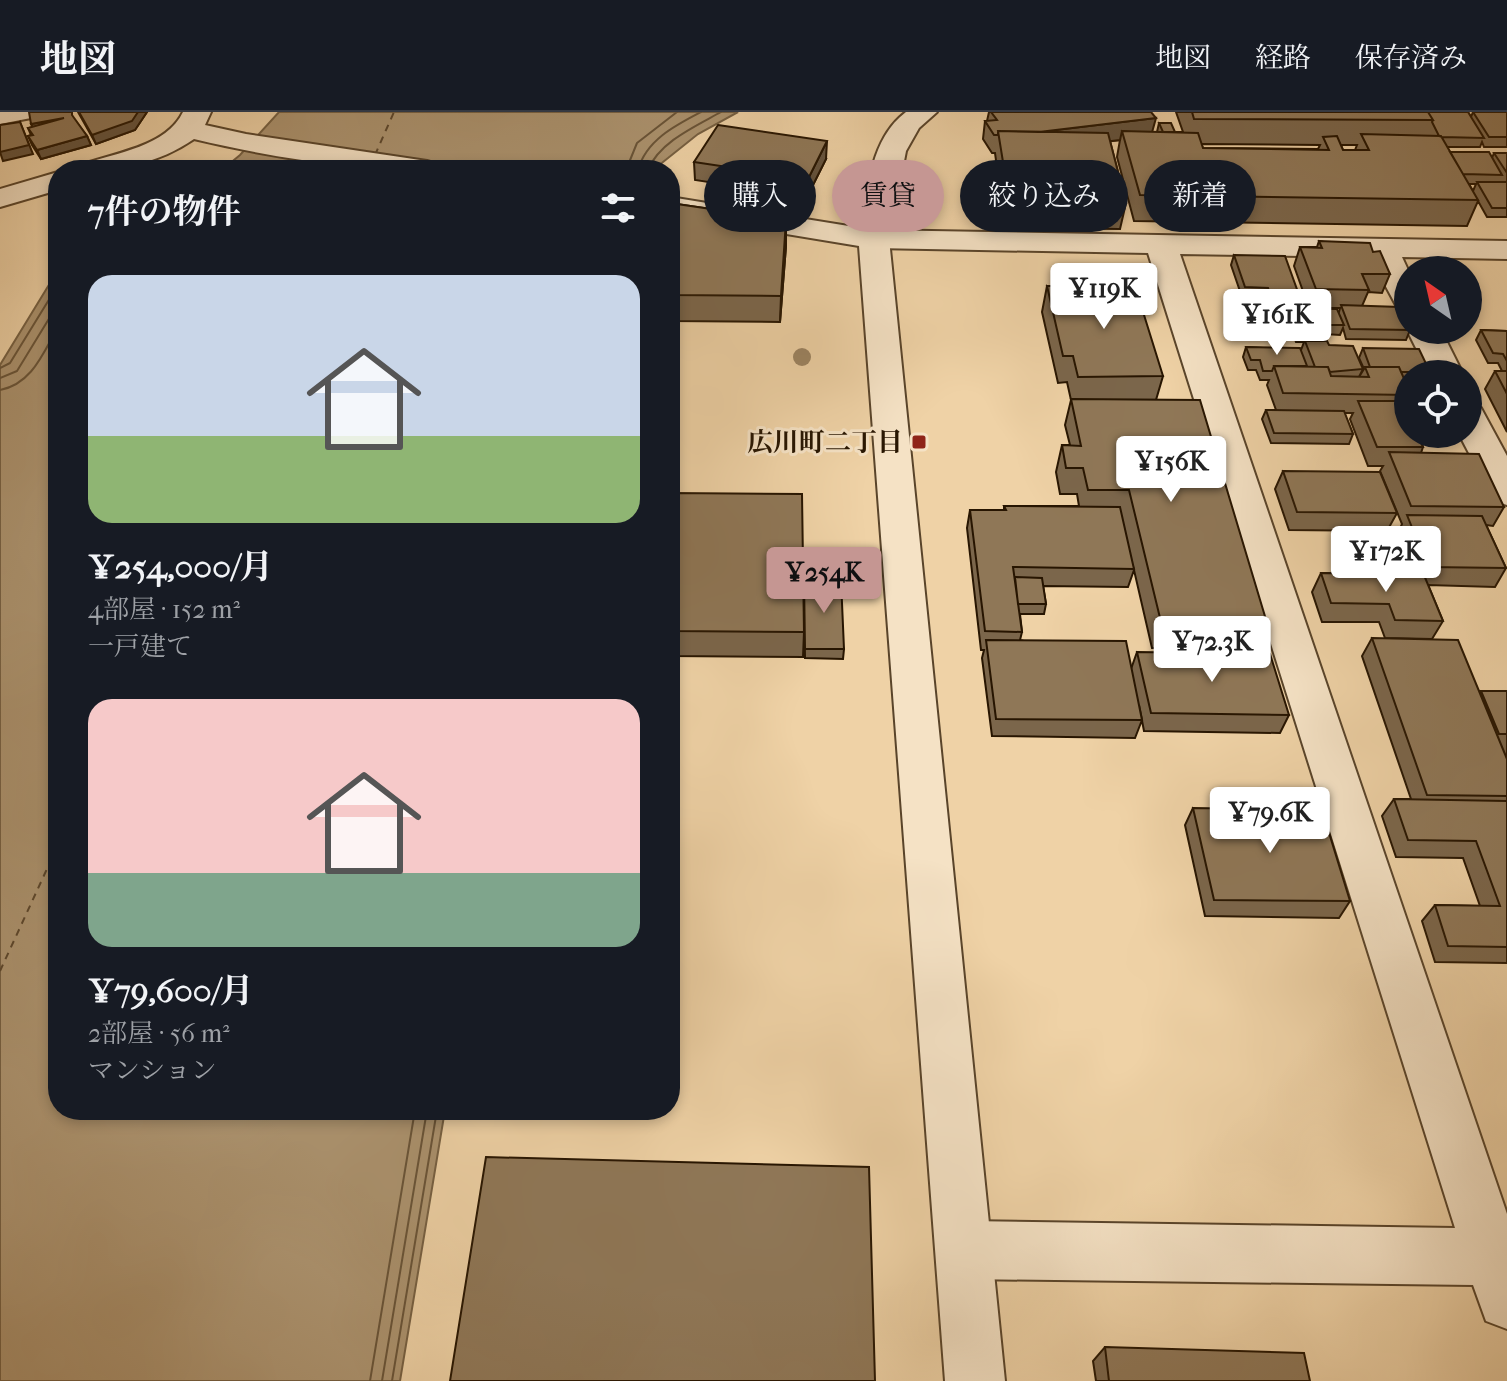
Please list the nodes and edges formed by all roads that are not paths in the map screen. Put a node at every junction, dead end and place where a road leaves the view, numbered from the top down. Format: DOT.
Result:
graph roads {
  1 [pos="21,112"];
  2 [pos="923,112"];
  3 [pos="0,116"];
  4 [pos="193,121"];
  5 [pos="122,160"];
  6 [pos="360,160"];
  7 [pos="48,184"];
  8 [pos="0,198"];
  9 [pos="680,208"];
  10 [pos="874,239"];
  11 [pos="1161,244"];
  12 [pos="1380,246"];
  13 [pos="1507,250"];
  14 [pos="1394,273"];
  15 [pos="1482,435"];
  16 [pos="1498,457"];
  17 [pos="1507,492"];
  18 [pos="965,1250"];
  19 [pos="1503,1272"];
  20 [pos="975,1381"];
  1 -- 3 [label="street"];
  2 -- 10 [label="street"];
  4 -- 5 [label="street"];
  4 -- 6 [label="street"];
  7 -- 8 [label="street"];
  9 -- 10 [label="street"];
  10 -- 11 [label="street"];
  10 -- 18 [label="street"];
  11 -- 12 [label="street"];
  11 -- 19 [label="street"];
  12 -- 13 [label="street"];
  12 -- 14 [label="street"];
  15 -- 16 [label="street"];
  16 -- 17 [label="street"];
  18 -- 19 [label="street"];
  18 -- 20 [label="street"];
}
